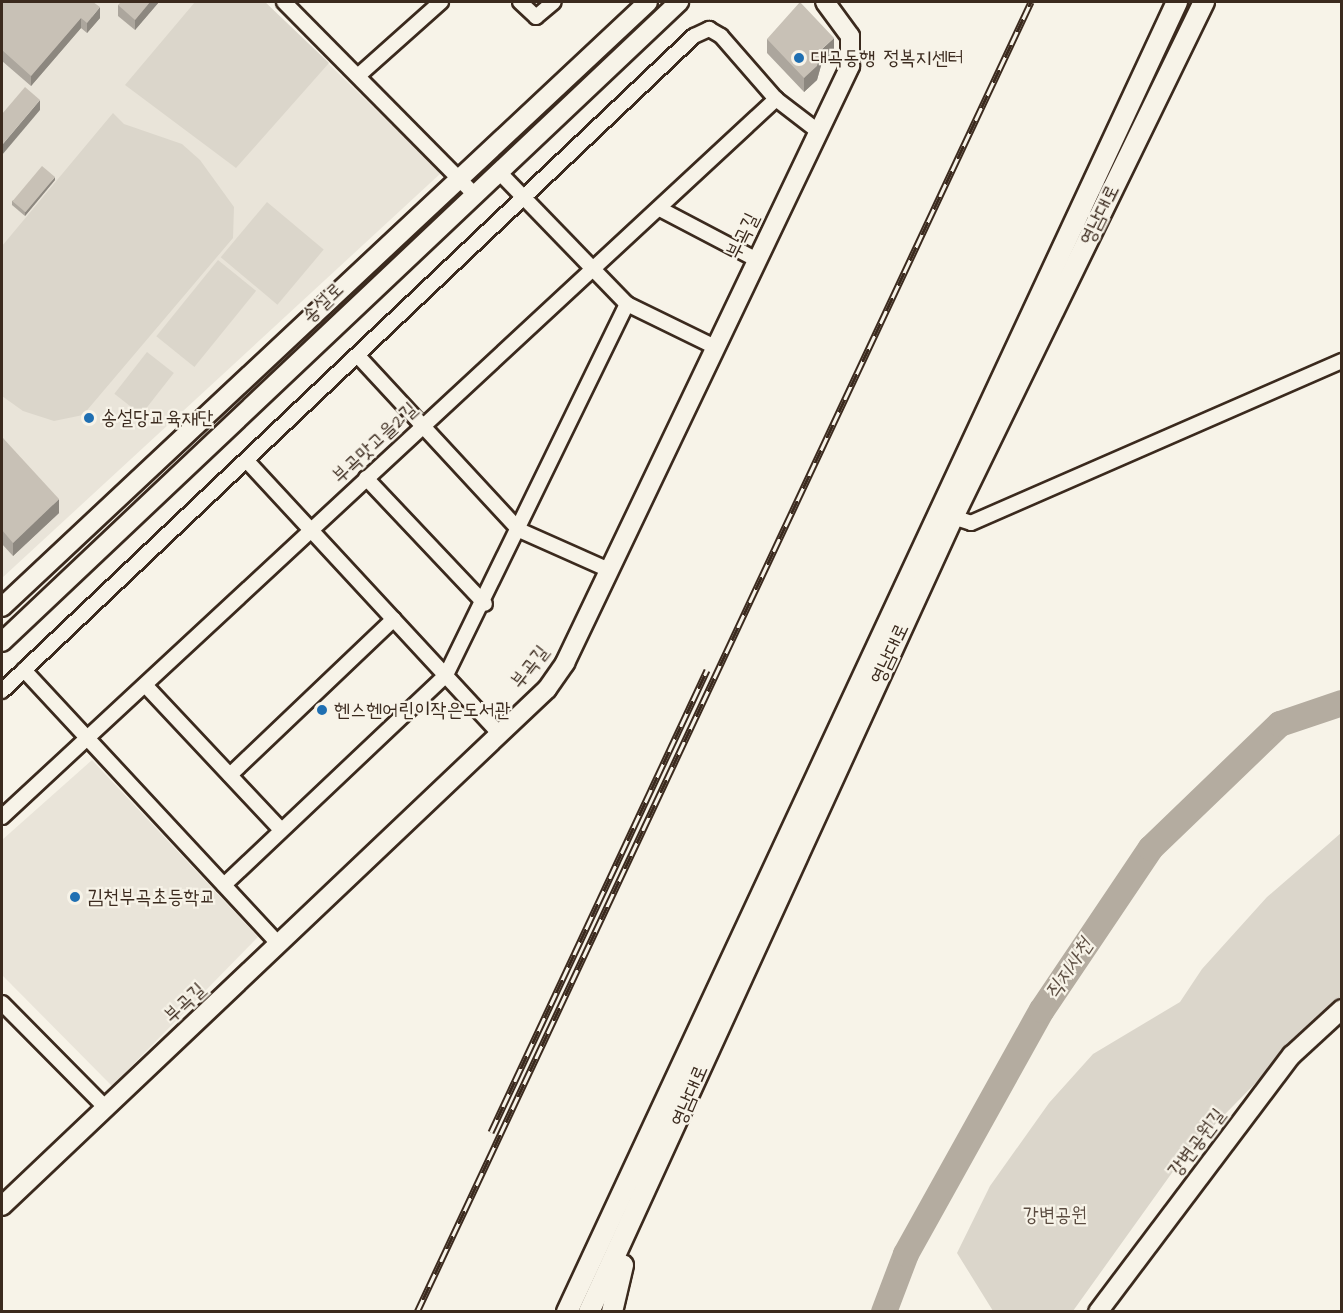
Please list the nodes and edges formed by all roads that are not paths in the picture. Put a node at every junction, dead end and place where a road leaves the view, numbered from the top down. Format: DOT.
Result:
graph roads {
  1 [pos="284,2"];
  2 [pos="441,2"];
  3 [pos="520,2"];
  4 [pos="554,2"];
  5 [pos="648,2"];
  6 [pos="679,2"];
  7 [pos="825,2"];
  8 [pos="1177,2"];
  9 [pos="1204,2"];
  10 [pos="359,75"];
  11 [pos="776,99"];
  12 [pos="819,132"];
  13 [pos="498,171"];
  14 [pos="459,178"];
  15 [pos="474,194"];
  16 [pos="524,199"];
  17 [pos="660,209"];
  18 [pos="757,260"];
  19 [pos="596,269"];
  20 [pos="627,304"];
  21 [pos="715,347"];
  22 [pos="359,357"];
  23 [pos="1341,361"];
  24 [pos="424,424"];
  25 [pos="247,461"];
  26 [pos="366,478"];
  27 [pos="953,518"];
  28 [pos="311,530"];
  29 [pos="519,530"];
  30 [pos="609,570"];
  31 [pos="485,604"];
  32 [pos="2,607"];
  33 [pos="394,619"];
  34 [pos="2,642"];
  35 [pos="24,670"];
  36 [pos="446,675"];
  37 [pos="146,686"];
  38 [pos="2,691"];
  39 [pos="500,734"];
  40 [pos="89,740"];
  41 [pos="230,776"];
  42 [pos="2,818"];
  43 [pos="282,830"];
  44 [pos="224,885"];
  45 [pos="279,944"];
  46 [pos="2,1003"];
  47 [pos="1341,1009"];
  48 [pos="106,1108"];
  49 [pos="661,1166"];
  50 [pos="2,1206"];
  51 [pos="567,1311"];
  52 [pos="590,1311"];
  53 [pos="612,1311"];
  54 [pos="1098,1311"];
  1 -- 10 [label="street"];
  2 -- 10 [label="street"];
  3 -- 4 [label="street"];
  5 -- 14 [label="street, 송설로"];
  6 -- 13 [label="street, 송설로"];
  7 -- 12 [label="street, 부곡길"];
  8 -- 51 [label="main road, 영남대로"];
  9 -- 27 [label="main road, 영남대로"];
  10 -- 14 [label="street"];
  11 -- 12 [label="street"];
  11 -- 16 [label="street"];
  11 -- 17 [label="street, 부곡맛고을2길"];
  12 -- 18 [label="street, 부곡길"];
  13 -- 15 [label="street, 송설로"];
  13 -- 16 [label="street"];
  14 -- 15 [label="street"];
  14 -- 32 [label="street, 송설로"];
  15 -- 34 [label="street, 송설로"];
  16 -- 19 [label="street"];
  16 -- 22 [label="street"];
  17 -- 18 [label="street"];
  17 -- 19 [label="street, 부곡맛고을2길"];
  18 -- 21 [label="street, 부곡길"];
  19 -- 20 [label="street"];
  19 -- 24 [label="street, 부곡맛고을2길"];
  20 -- 21 [label="street"];
  20 -- 29 [label="street"];
  21 -- 30 [label="street, 부곡길"];
  22 -- 24 [label="street"];
  22 -- 25 [label="street"];
  23 -- 27 [label="street"];
  24 -- 26 [label="street, 부곡맛고을2길"];
  24 -- 29 [label="street"];
  25 -- 28 [label="street"];
  25 -- 35 [label="street"];
  26 -- 28 [label="street, 부곡맛고을2길"];
  26 -- 31 [label="street"];
  27 -- 49 [label="main road, 영남대로"];
  28 -- 33 [label="street"];
  28 -- 37 [label="street, 부곡맛고을2길"];
  29 -- 30 [label="street"];
  29 -- 31 [label="street"];
  30 -- 39 [label="street, 부곡길"];
  31 -- 36 [label="street"];
  33 -- 36 [label="street"];
  33 -- 41 [label="street"];
  35 -- 38 [label="street"];
  35 -- 40 [label="street"];
  36 -- 39 [label="street"];
  36 -- 43 [label="street"];
  37 -- 40 [label="street, 부곡맛고을2길"];
  37 -- 41 [label="street"];
  39 -- 45 [label="street, 부곡길"];
  40 -- 42 [label="street, 부곡맛고을2길"];
  40 -- 44 [label="street"];
  41 -- 43 [label="street"];
  43 -- 44 [label="street"];
  44 -- 45 [label="street"];
  45 -- 48 [label="street, 부곡길"];
  46 -- 48 [label="street"];
  47 -- 54 [label="street, 강변공원길"];
  48 -- 50 [label="street, 부곡길"];
  49 -- 52 [label="main road, 영남대로"];
  49 -- 53 [label="main road"];
}
